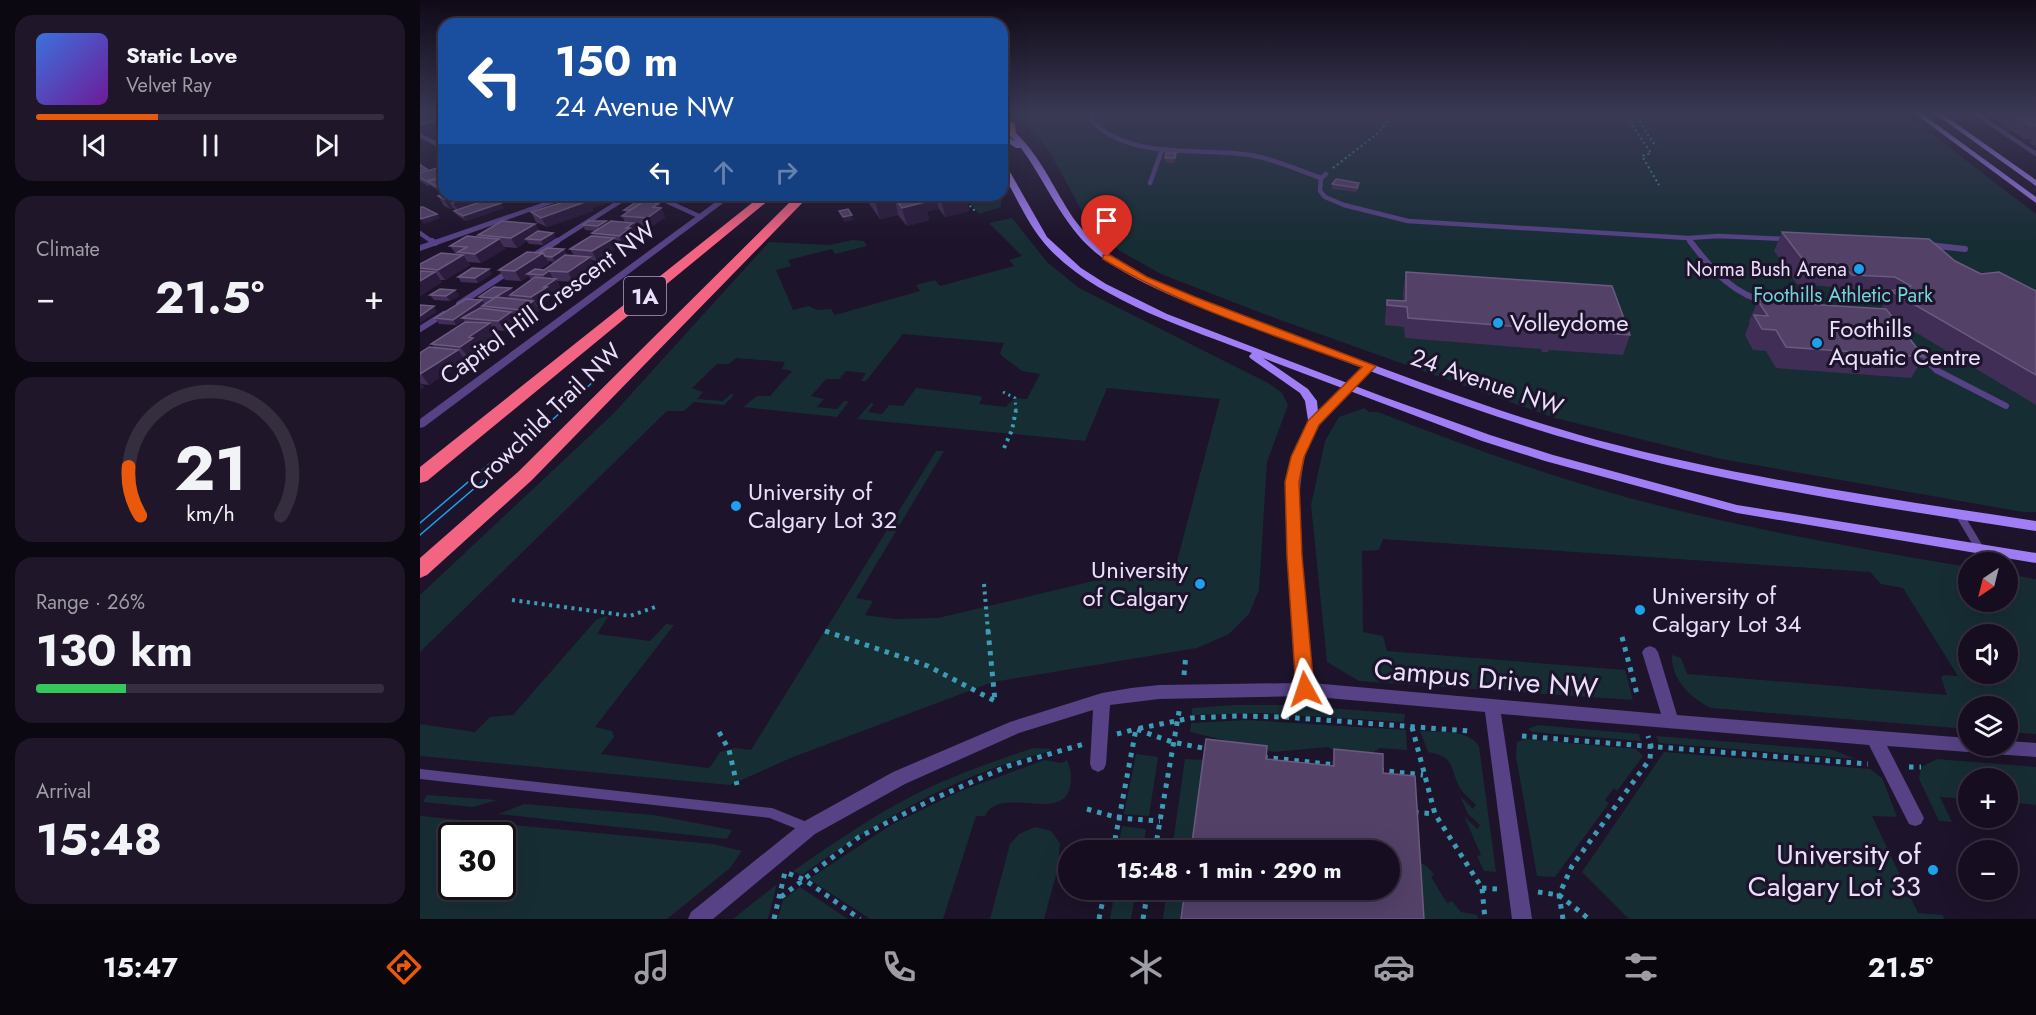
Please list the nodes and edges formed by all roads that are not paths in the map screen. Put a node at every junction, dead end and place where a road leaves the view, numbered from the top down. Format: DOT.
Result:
graph roads {
  1 [pos="1028,156"];
  2 [pos="1160,156"];
  3 [pos="1254,156"];
  4 [pos="1978,156"];
  5 [pos="1997,156"];
  6 [pos="1008,175"];
  7 [pos="1150,183"];
  8 [pos="2036,184"];
  9 [pos="2032,194"];
  10 [pos="543,201"];
  11 [pos="556,201"];
  12 [pos="620,201"];
  13 [pos="666,201"];
  14 [pos="722,201"];
  15 [pos="762,201"];
  16 [pos="798,201"];
  17 [pos="2036,201"];
  18 [pos="548,204"];
  19 [pos="701,217"];
  20 [pos="420,233"];
  21 [pos="1688,238"];
  22 [pos="1789,239"];
  23 [pos="435,243"];
  24 [pos="1917,245"];
  25 [pos="420,248"];
  26 [pos="1965,249"];
  27 [pos="420,255"];
  28 [pos="527,260"];
  29 [pos="517,266"];
  30 [pos="1778,304"];
  31 [pos="420,329"];
  32 [pos="1238,345"];
  33 [pos="1913,347"];
  34 [pos="1370,366"];
  35 [pos="1348,387"];
  36 [pos="2006,406"];
  37 [pos="1313,423"];
  38 [pos="420,424"];
  39 [pos="420,477"];
  40 [pos="1959,514"];
  41 [pos="2036,526"];
  42 [pos="1980,549"];
  43 [pos="2036,558"];
  44 [pos="420,570"];
  45 [pos="1650,652"];
  46 [pos="1305,689"];
  47 [pos="1102,700"];
  48 [pos="1492,707"];
  49 [pos="1671,721"];
  50 [pos="1874,737"];
  51 [pos="1958,744"];
  52 [pos="2018,749"];
  53 [pos="2036,750"];
  54 [pos="1098,764"];
  55 [pos="420,774"];
  56 [pos="1915,818"];
  57 [pos="809,828"];
  58 [pos="698,919"];
  59 [pos="1522,919"];
  1 -- 34 [label="street, 24 Avenue NW"];
  2 -- 7 [label="lane"];
  3 -- 21 [label="lane"];
  4 -- 9 [label="street"];
  5 -- 8 [label="street"];
  6 -- 32 [label="street"];
  9 -- 17 [label="street"];
  10 -- 18 [label="street"];
  11 -- 18 [label="street"];
  12 -- 28 [label="lane"];
  13 -- 19 [label="lane"];
  14 -- 19 [label="street, Capitol Hill Crescent NW"];
  15 -- 39 [label="highway, Crowchild Trail NW / 1A"];
  16 -- 44 [label="highway, Crowchild Trail NW / 1A"];
  18 -- 23 [label="street"];
  19 -- 38 [label="street, Capitol Hill Crescent NW"];
  20 -- 23 [label="lane"];
  21 -- 22 [label="lane"];
  21 -- 30 [label="lane"];
  23 -- 25 [label="street"];
  23 -- 27 [label="street"];
  24 -- 26 [label="lane"];
  29 -- 31 [label="lane"];
  32 -- 35 [label="street"];
  32 -- 37 [label="street"];
  33 -- 36 [label="lane"];
  34 -- 35 [label="street"];
  34 -- 40 [label="street, 24 Avenue NW"];
  35 -- 37 [label="street"];
  35 -- 42 [label="street"];
  37 -- 46 [label="street"];
  40 -- 41 [label="street, 24 Avenue NW"];
  40 -- 42 [label="lane"];
  42 -- 43 [label="street"];
  45 -- 49 [label="street"];
  46 -- 47 [label="street, Campus Drive NW"];
  46 -- 48 [label="street, Campus Drive NW"];
  47 -- 54 [label="street"];
  47 -- 57 [label="street, Campus Drive NW"];
  48 -- 49 [label="street, Campus Drive NW"];
  48 -- 59 [label="street"];
  49 -- 50 [label="street, Campus Drive NW"];
  50 -- 51 [label="street, Campus Drive NW"];
  50 -- 56 [label="street"];
  52 -- 53 [label="street"];
  55 -- 57 [label="lane"];
  57 -- 58 [label="street, Campus Drive NW"];
}
